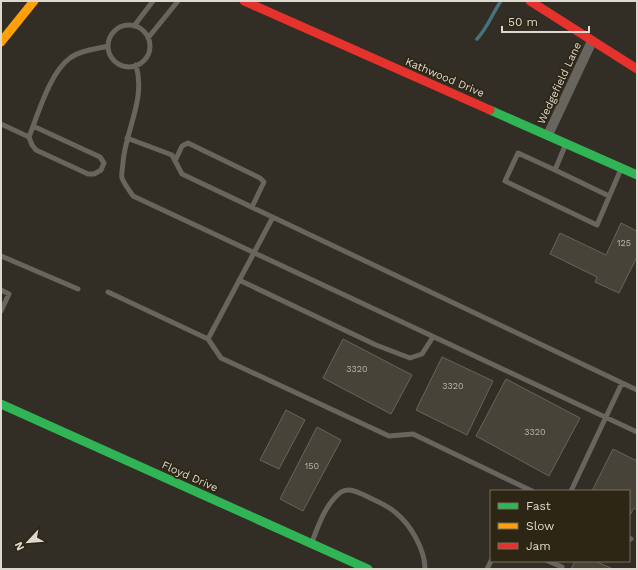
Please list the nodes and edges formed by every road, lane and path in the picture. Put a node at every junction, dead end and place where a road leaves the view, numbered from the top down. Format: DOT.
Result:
graph roads {
  1 [pos="34,1"];
  2 [pos="153,1"];
  3 [pos="178,1"];
  4 [pos="244,1"];
  5 [pos="530,1"];
  6 [pos="134,26"];
  7 [pos="148,38"];
  8 [pos="592,41"];
  9 [pos="1,42"];
  10 [pos="108,46"];
  11 [pos="136,66"];
  12 [pos="637,69"];
  13 [pos="1,124"];
  14 [pos="33,126"];
  15 [pos="548,135"];
  16 [pos="29,137"];
  17 [pos="127,138"];
  18 [pos="566,143"];
  19 [pos="175,161"];
  20 [pos="621,168"];
  21 [pos="555,170"];
  22 [pos="637,175"];
  23 [pos="609,196"];
  24 [pos="252,207"];
  25 [pos="273,217"];
  26 [pos="254,253"];
  27 [pos="1,256"];
  28 [pos="239,280"];
  29 [pos="78,289"];
  30 [pos="1,290"];
  31 [pos="108,292"];
  32 [pos="1,311"];
  33 [pos="433,337"];
  34 [pos="208,339"];
  35 [pos="622,382"];
  36 [pos="637,390"];
  37 [pos="1,404"];
  38 [pos="606,418"];
  39 [pos="637,432"];
  40 [pos="530,490"];
  41 [pos="571,490"];
  42 [pos="311,543"];
  43 [pos="550,562"];
  44 [pos="562,567"];
  45 [pos="368,569"];
  46 [pos="425,569"];
  1 -- 9 [label="street"];
  2 -- 6 [label="lane"];
  3 -- 7 [label="lane"];
  4 -- 15 [label="street, Kathwood Drive"];
  5 -- 8 [label="street, Wedgefield Lane"];
  6 -- 7 [label="lane"];
  6 -- 10 [label="lane"];
  7 -- 11 [label="lane"];
  8 -- 12 [label="street, Wedgefield Lane"];
  8 -- 15 [label="street, Wedgefield Lane"];
  10 -- 11 [label="lane"];
  10 -- 14 [label="lane"];
  11 -- 17 [label="lane"];
  13 -- 16 [label="lane"];
  14 -- 16 [label="lane"];
  14 -- 16 [label="lane"];
  15 -- 18 [label="street, Kathwood Drive"];
  17 -- 19 [label="lane"];
  17 -- 26 [label="lane"];
  18 -- 20 [label="street, Kathwood Drive"];
  18 -- 21 [label="lane"];
  19 -- 24 [label="lane"];
  19 -- 24 [label="lane"];
  20 -- 22 [label="street, Kathwood Drive"];
  20 -- 23 [label="lane"];
  21 -- 23 [label="lane"];
  21 -- 23 [label="lane"];
  24 -- 25 [label="lane"];
  25 -- 26 [label="lane"];
  25 -- 35 [label="lane"];
  26 -- 28 [label="lane"];
  26 -- 33 [label="lane"];
  27 -- 29 [label="lane"];
  28 -- 33 [label="lane"];
  28 -- 34 [label="lane"];
  30 -- 32 [label="lane"];
  31 -- 34 [label="lane"];
  33 -- 38 [label="lane"];
  34 -- 40 [label="lane"];
  35 -- 36 [label="lane"];
  35 -- 38 [label="lane"];
  37 -- 42 [label="street, Floyd Drive"];
  38 -- 39 [label="lane"];
  38 -- 41 [label="lane"];
  42 -- 45 [label="street, Floyd Drive"];
  42 -- 46 [label="lane"];
  43 -- 44 [label="lane"];
}
